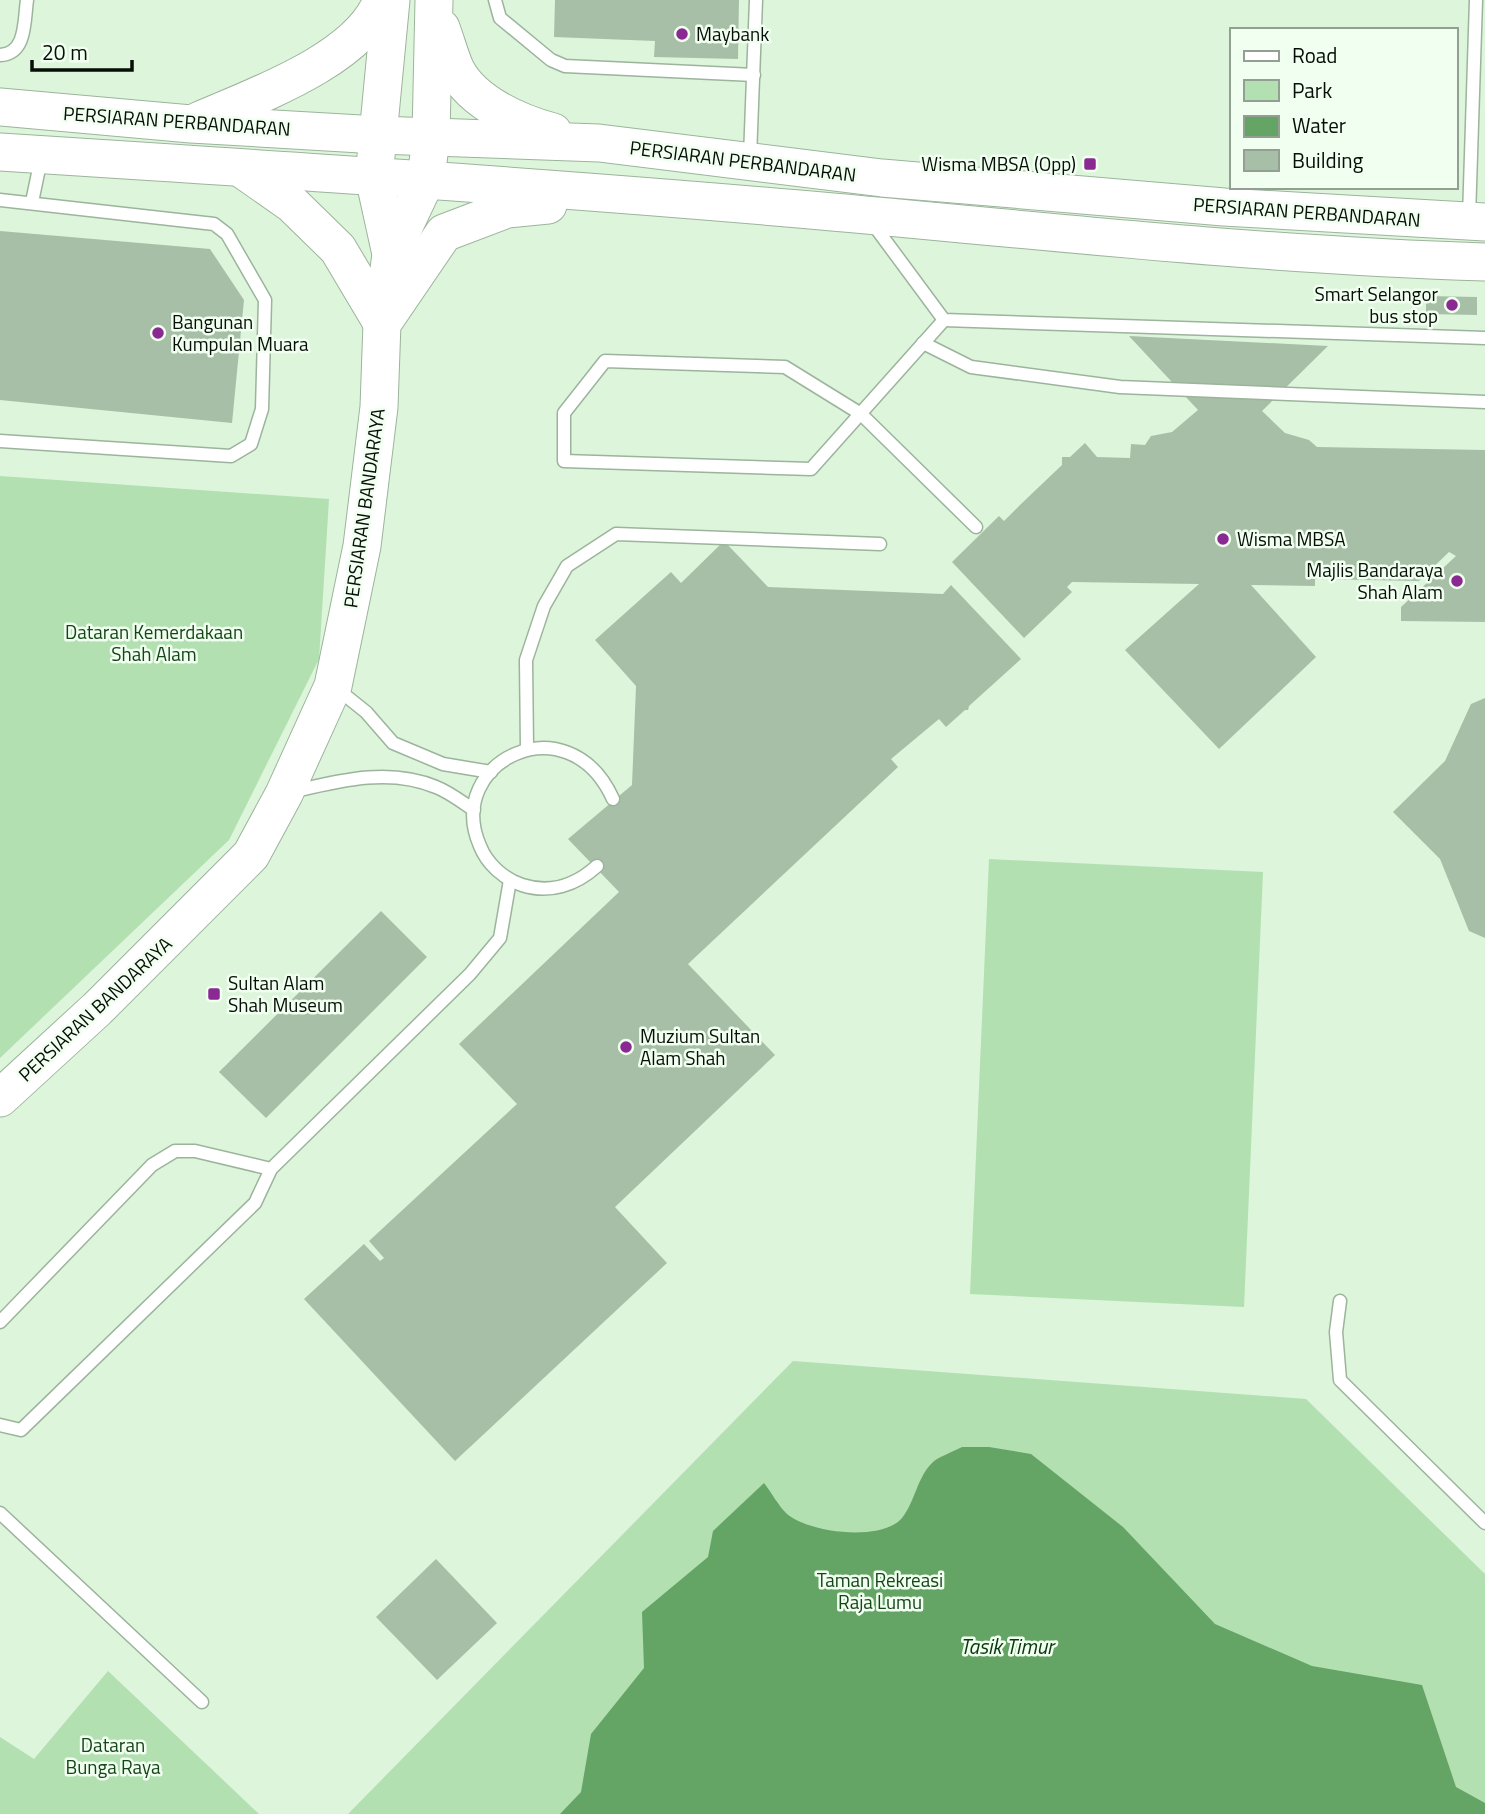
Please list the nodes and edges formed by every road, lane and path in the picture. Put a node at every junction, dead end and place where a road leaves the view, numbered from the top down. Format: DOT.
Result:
graph roads {
  1 [pos="27,0"];
  2 [pos="382,0"];
  3 [pos="391,0"];
  4 [pos="495,0"];
  5 [pos="756,0"];
  6 [pos="1476,0"];
  7 [pos="434,4"];
  8 [pos="0,55"];
  9 [pos="754,75"];
  10 [pos="0,107"];
  11 [pos="191,124"];
  12 [pos="378,135"];
  13 [pos="431,136"];
  14 [pos="599,143"];
  15 [pos="0,152"];
  16 [pos="42,155"];
  17 [pos="750,162"];
  18 [pos="240,168"];
  19 [pos="374,177"];
  20 [pos="426,180"];
  21 [pos="657,197"];
  22 [pos="0,200"];
  23 [pos="32,202"];
  24 [pos="866,215"];
  25 [pos="1477,221"];
  26 [pos="391,254"];
  27 [pos="1485,262"];
  28 [pos="944,320"];
  29 [pos="382,324"];
  30 [pos="1485,338"];
  31 [pos="923,343"];
  32 [pos="1485,402"];
  33 [pos="861,414"];
  34 [pos="0,441"];
  35 [pos="976,527"];
  36 [pos="880,544"];
  37 [pos="333,686"];
  38 [pos="527,749"];
  39 [pos="491,772"];
  40 [pos="284,794"];
  41 [pos="613,799"];
  42 [pos="474,810"];
  43 [pos="597,866"];
  44 [pos="510,880"];
  45 [pos="0,1098"];
  46 [pos="271,1170"];
  47 [pos="1340,1301"];
  48 [pos="0,1322"];
  49 [pos="0,1425"];
  50 [pos="0,1513"];
  51 [pos="1485,1523"];
  52 [pos="202,1702"];
  1 -- 8 [label="lane"];
  2 -- 11 [label="main road"];
  3 -- 12 [label="main road, PERSIARAN BANDARAYA"];
  4 -- 9 [label="lane"];
  5 -- 9 [label="lane"];
  6 -- 25 [label="lane"];
  7 -- 13 [label="main road, PERSIARAN BANDARAYA"];
  7 -- 14 [label="main road"];
  9 -- 17 [label="lane"];
  10 -- 11 [label="main road, PERSIARAN PERBANDARAN"];
  11 -- 12 [label="main road, PERSIARAN PERBANDARAN"];
  12 -- 13 [label="main road, PERSIARAN PERBANDARAN"];
  12 -- 19 [label="main road, PERSIARAN BANDARAYA"];
  13 -- 14 [label="main road, PERSIARAN PERBANDARAN"];
  13 -- 20 [label="main road, PERSIARAN BANDARAYA"];
  14 -- 17 [label="main road, PERSIARAN PERBANDARAN"];
  15 -- 16 [label="main road, PERSIARAN PERBANDARAN"];
  16 -- 18 [label="main road, PERSIARAN PERBANDARAN"];
  16 -- 23 [label="lane"];
  17 -- 25 [label="main road, PERSIARAN PERBANDARAN"];
  18 -- 19 [label="main road, PERSIARAN PERBANDARAN"];
  18 -- 29 [label="main road"];
  19 -- 20 [label="main road, PERSIARAN PERBANDARAN"];
  19 -- 26 [label="main road, PERSIARAN BANDARAYA"];
  20 -- 21 [label="main road, PERSIARAN PERBANDARAN"];
  20 -- 26 [label="main road, PERSIARAN BANDARAYA"];
  21 -- 24 [label="main road, PERSIARAN PERBANDARAN"];
  21 -- 29 [label="main road"];
  22 -- 23 [label="lane"];
  23 -- 34 [label="lane"];
  24 -- 27 [label="main road, PERSIARAN PERBANDARAN"];
  24 -- 28 [label="lane"];
  26 -- 29 [label="main road, PERSIARAN BANDARAYA"];
  28 -- 30 [label="lane"];
  28 -- 31 [label="lane"];
  29 -- 37 [label="main road, PERSIARAN BANDARAYA"];
  31 -- 32 [label="lane"];
  31 -- 33 [label="lane"];
  33 -- 33 [label="lane"];
  33 -- 35 [label="lane"];
  36 -- 38 [label="lane"];
  37 -- 39 [label="lane"];
  37 -- 40 [label="main road, PERSIARAN BANDARAYA"];
  38 -- 39 [label="lane"];
  38 -- 41 [label="lane"];
  39 -- 42 [label="lane"];
  40 -- 42 [label="lane"];
  40 -- 45 [label="main road, PERSIARAN BANDARAYA"];
  42 -- 44 [label="lane"];
  43 -- 44 [label="lane"];
  44 -- 46 [label="lane"];
  46 -- 48 [label="lane"];
  46 -- 49 [label="lane"];
  47 -- 51 [label="lane"];
  50 -- 52 [label="lane"];
}
